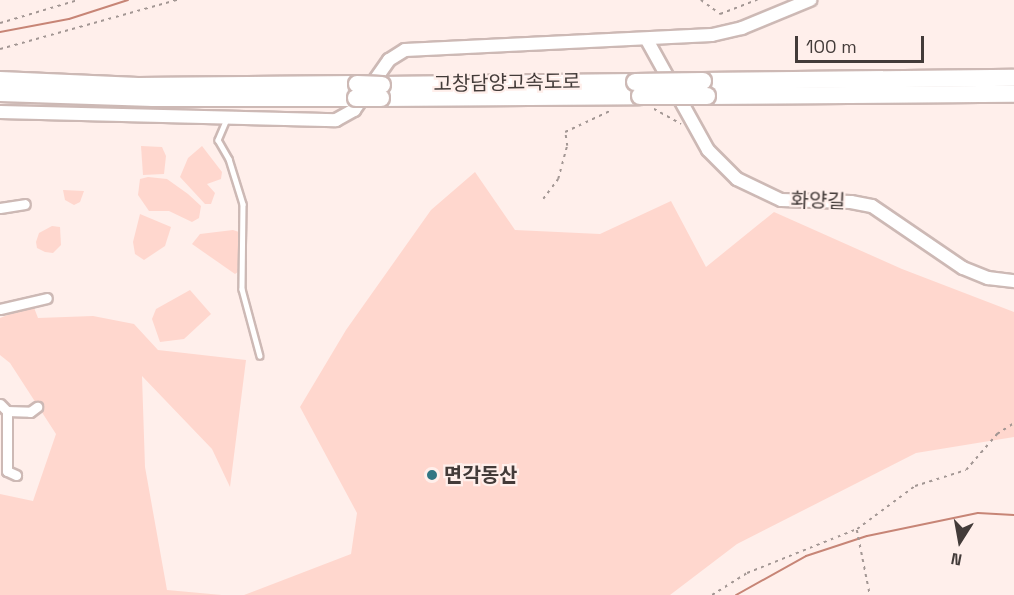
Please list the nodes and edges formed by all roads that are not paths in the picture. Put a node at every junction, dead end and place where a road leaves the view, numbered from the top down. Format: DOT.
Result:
graph roads {
  1 [pos="810,0"];
  2 [pos="648,40"];
  3 [pos="1014,78"];
  4 [pos="0,80"];
  5 [pos="705,89"];
  6 [pos="357,91"];
  7 [pos="0,93"];
  8 [pos="1014,94"];
  9 [pos="0,112"];
  10 [pos="228,116"];
  11 [pos="25,204"];
  12 [pos="0,208"];
  13 [pos="1014,281"];
  14 [pos="47,298"];
  15 [pos="0,309"];
  16 [pos="260,356"];
  17 [pos="4,407"];
  18 [pos="37,407"];
  19 [pos="16,475"];
  1 -- 2 [label="street"];
  2 -- 10 [label="street"];
  2 -- 13 [label="street, 화양길"];
  3 -- 5 [label="highway, 고창담양고속도로"];
  4 -- 6 [label="highway, 고창담양고속도로"];
  5 -- 6 [label="highway, 고창담양고속도로, bridge"];
  5 -- 8 [label="highway, 고창담양고속도로"];
  6 -- 7 [label="highway, 고창담양고속도로"];
  9 -- 10 [label="street"];
  10 -- 16 [label="lane"];
  11 -- 12 [label="street"];
  14 -- 15 [label="street"];
  17 -- 18 [label="street"];
  17 -- 19 [label="street"];
}
